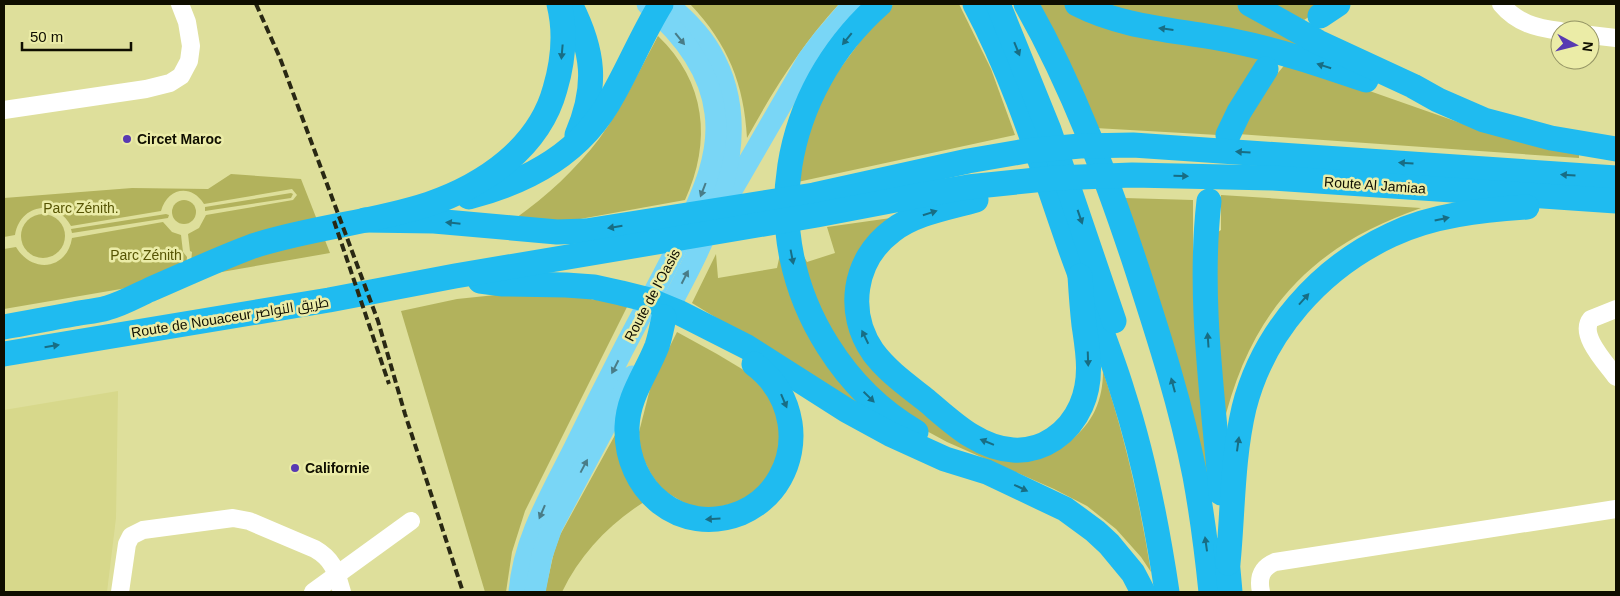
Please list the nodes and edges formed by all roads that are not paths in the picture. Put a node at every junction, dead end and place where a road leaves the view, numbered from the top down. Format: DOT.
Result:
graph roads {
  1 [pos="180,4"];
  2 [pos="559,4"];
  3 [pos="570,4"];
  4 [pos="646,4"];
  5 [pos="661,4"];
  6 [pos="668,4"];
  7 [pos="854,4"];
  8 [pos="880,4"];
  9 [pos="975,4"];
  10 [pos="998,4"];
  11 [pos="1026,4"];
  12 [pos="1077,4"];
  13 [pos="1250,4"];
  14 [pos="1501,4"];
  15 [pos="1550,30"];
  16 [pos="1600,36"];
  17 [pos="1616,38"];
  18 [pos="1266,69"];
  19 [pos="1438,100"];
  20 [pos="4,110"];
  21 [pos="1228,135"];
  22 [pos="570,149"];
  23 [pos="1616,149"];
  24 [pos="1616,178"];
  25 [pos="1030,180"];
  26 [pos="1209,201"];
  27 [pos="1616,201"];
  28 [pos="428,204"];
  29 [pos="815,205"];
  30 [pos="365,220"];
  31 [pos="665,230"];
  32 [pos="709,230"];
  33 [pos="455,276"];
  34 [pos="1080,276"];
  35 [pos="1616,309"];
  36 [pos="664,317"];
  37 [pos="4,327"];
  38 [pos="714,329"];
  39 [pos="4,354"];
  40 [pos="1616,377"];
  41 [pos="986,472"];
  42 [pos="1616,509"];
  43 [pos="411,521"];
  44 [pos="1228,563"];
  45 [pos="337,573"];
  46 [pos="120,592"];
  47 [pos="313,592"];
  48 [pos="342,592"];
  49 [pos="519,592"];
  50 [pos="535,592"];
  51 [pos="1143,592"];
  52 [pos="1167,592"];
  53 [pos="1178,592"];
  54 [pos="1211,592"];
  55 [pos="1230,592"];
  56 [pos="1261,592"];
  1 -- 20 [label="street"];
  2 -- 28 [label="highway, one-way"];
  3 -- 22 [label="highway"];
  4 -- 49 [label="main road, Route de l'Oasis, one-way"];
  5 -- 22 [label="highway"];
  6 -- 32 [label="main road, Route de l'Oasis"];
  7 -- 32 [label="main road"];
  8 -- 41 [label="highway, one-way"];
  9 -- 34 [label="highway"];
  10 -- 53 [label="highway, one-way"];
  54 -- 11 [label="highway, one-way"];
  19 -- 12 [label="highway, one-way"];
  13 -- 19 [label="highway"];
  14 -- 15 [label="street"];
  16 -- 17 [label="street"];
  18 -- 21 [label="highway"];
  19 -- 23 [label="highway"];
  22 -- 28 [label="highway"];
  24 -- 29 [label="highway, Route Al Jamiaa, one-way"];
  25 -- 27 [label="highway, Route Al Jamiaa, one-way"];
  25 -- 29 [label="highway, Route Al Jamiaa"];
  34 -- 25 [label="highway, one-way"];
  44 -- 26 [label="highway, one-way"];
  44 -- 27 [label="highway, one-way"];
  28 -- 30 [label="highway"];
  29 -- 31 [label="highway"];
  31 -- 30 [label="highway, one-way"];
  30 -- 37 [label="highway"];
  31 -- 33 [label="highway, Route de Nouaceur طريق النواصر"];
  36 -- 32 [label="main road, Route de l'Oasis, one-way"];
  33 -- 38 [label="highway"];
  39 -- 33 [label="highway, Route de Nouaceur طريق النواصر, one-way"];
  34 -- 52 [label="highway"];
  35 -- 40 [label="street"];
  38 -- 36 [label="highway, one-way"];
  50 -- 36 [label="main road, Route de l'Oasis, one-way"];
  38 -- 41 [label="highway"];
  41 -- 51 [label="highway, one-way"];
  42 -- 56 [label="street"];
  43 -- 45 [label="street"];
  44 -- 55 [label="highway"];
  45 -- 46 [label="street"];
  45 -- 47 [label="street"];
  45 -- 48 [label="street"];
}
